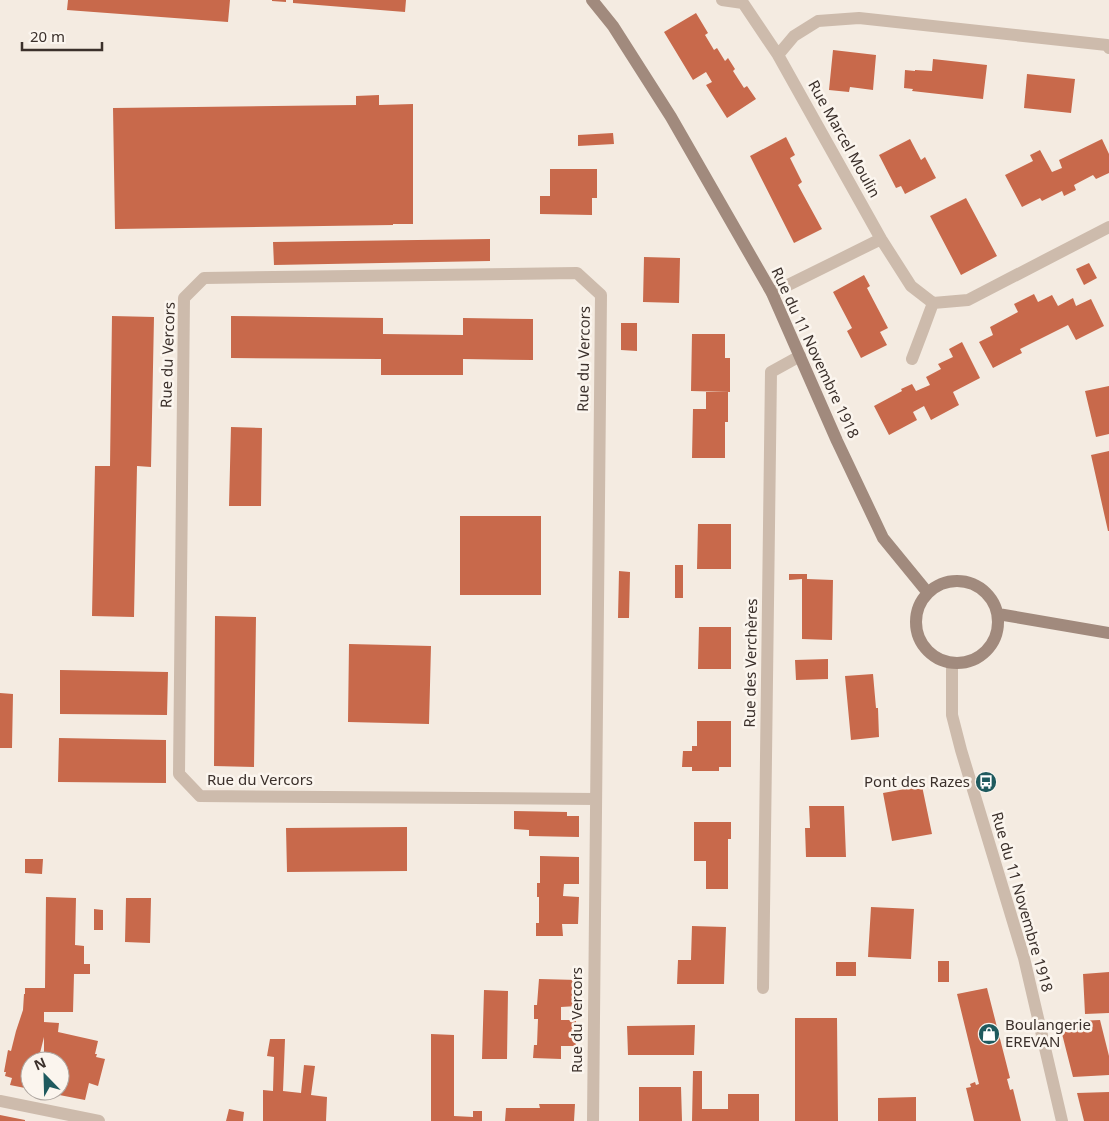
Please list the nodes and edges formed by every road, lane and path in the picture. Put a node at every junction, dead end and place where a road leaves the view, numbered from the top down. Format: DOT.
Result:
graph roads {
  1 [pos="592,0"];
  2 [pos="722,0"];
  3 [pos="1109,48"];
  4 [pos="778,55"];
  5 [pos="1109,228"];
  6 [pos="881,239"];
  7 [pos="772,293"];
  8 [pos="932,303"];
  9 [pos="800,356"];
  10 [pos="912,359"];
  11 [pos="928,593"];
  12 [pos="998,614"];
  13 [pos="1109,634"];
  14 [pos="952,663"];
  15 [pos="595,799"];
  16 [pos="763,988"];
  17 [pos="0,1101"];
  18 [pos="99,1121"];
  19 [pos="593,1121"];
  20 [pos="1062,1121"];
  1 -- 7 [label="street, Rue du 11 Novembre 1918"];
  2 -- 4 [label="street, Rue Marcel Moulin"];
  3 -- 4 [label="street"];
  4 -- 6 [label="street, Rue Marcel Moulin"];
  5 -- 8 [label="street"];
  6 -- 7 [label="street"];
  6 -- 8 [label="street, Rue Marcel Moulin"];
  7 -- 9 [label="street, Rue du 11 Novembre 1918"];
  8 -- 10 [label="street"];
  9 -- 11 [label="street, Rue du 11 Novembre 1918"];
  9 -- 16 [label="street, Rue des Verchères"];
  11 -- 12 [label="street"];
  11 -- 14 [label="street"];
  12 -- 13 [label="street"];
  12 -- 14 [label="street"];
  14 -- 20 [label="street, Rue du 11 Novembre 1918"];
  15 -- 15 [label="street, Rue du Vercors"];
  15 -- 19 [label="street, Rue du Vercors"];
  17 -- 18 [label="street"];
}
